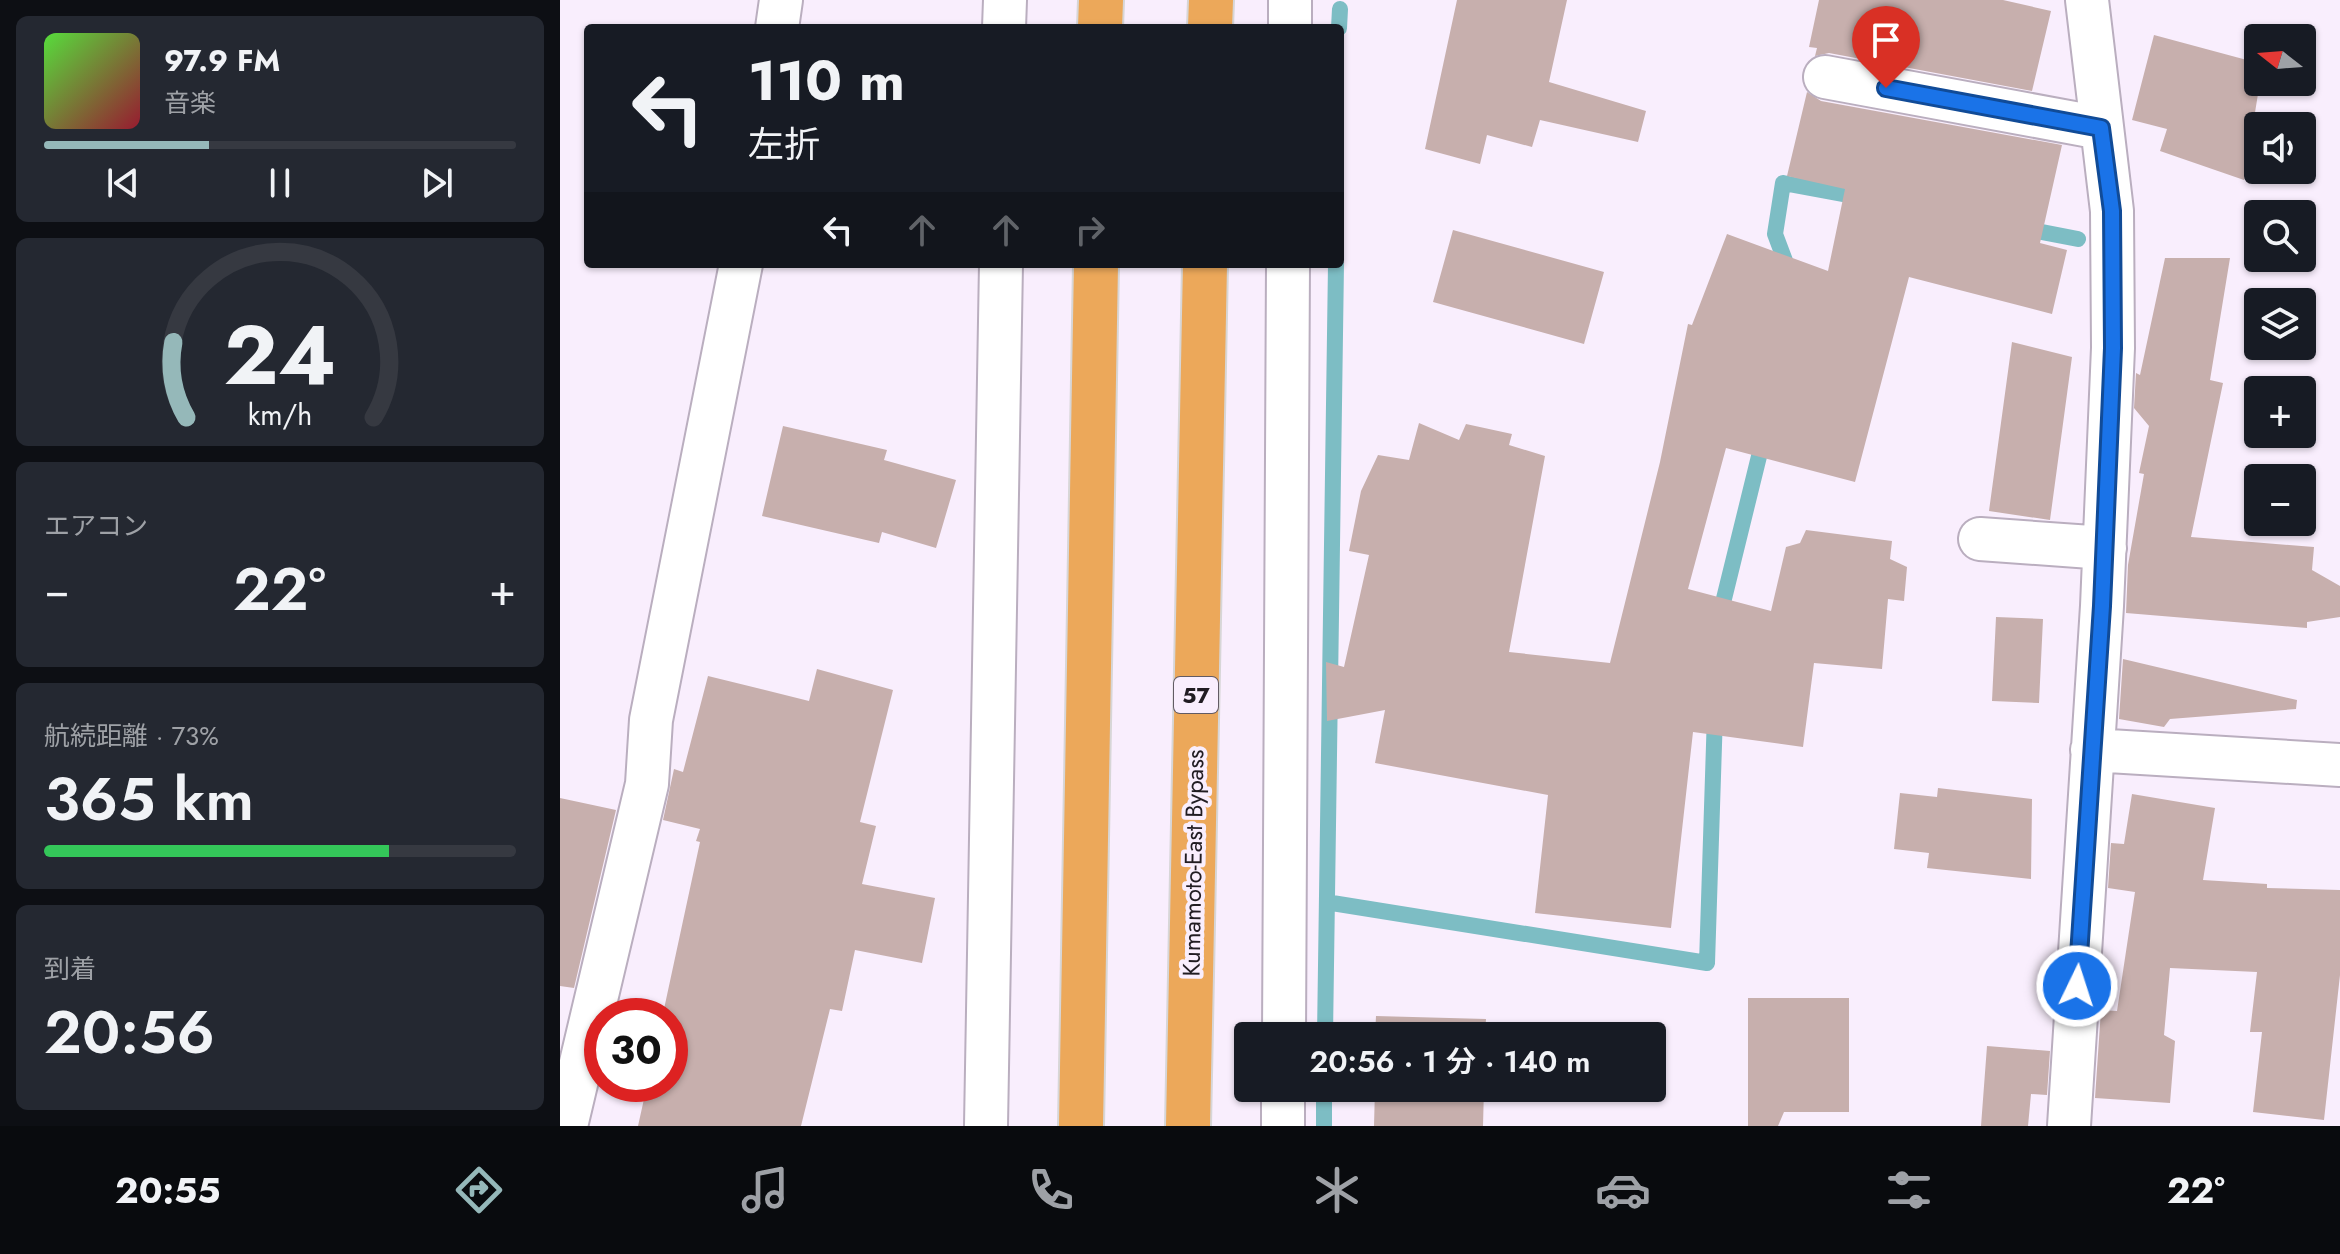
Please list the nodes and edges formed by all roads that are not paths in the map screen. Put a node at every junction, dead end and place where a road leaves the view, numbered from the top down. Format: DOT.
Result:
graph roads {
  1 [pos="781,0"];
  2 [pos="1005,0"];
  3 [pos="1101,0"];
  4 [pos="1211,0"];
  5 [pos="1290,0"];
  6 [pos="2087,0"];
  7 [pos="778,24"];
  8 [pos="1004,24"];
  9 [pos="1100,24"];
  10 [pos="1210,24"];
  11 [pos="1290,24"];
  12 [pos="1825,77"];
  13 [pos="2101,128"];
  14 [pos="740,268"];
  15 [pos="1001,268"];
  16 [pos="1096,268"];
  17 [pos="1205,268"];
  18 [pos="1288,268"];
  19 [pos="1980,539"];
  20 [pos="2105,548"];
  21 [pos="2092,750"];
  22 [pos="2340,765"];
  23 [pos="1284,1022"];
  24 [pos="1283,1102"];
  25 [pos="566,1126"];
  26 [pos="986,1126"];
  27 [pos="1081,1126"];
  28 [pos="1188,1126"];
  29 [pos="1283,1126"];
  30 [pos="2069,1126"];
  1 -- 7 [label="street"];
  2 -- 8 [label="street"];
  3 -- 9 [label="highway"];
  4 -- 10 [label="highway"];
  5 -- 11 [label="street"];
  6 -- 13 [label="street"];
  12 -- 13 [label="street"];
  13 -- 20 [label="street"];
  14 -- 25 [label="street"];
  15 -- 26 [label="street"];
  16 -- 27 [label="highway"];
  17 -- 28 [label="highway, Kumamoto-East Bypass / 57"];
  18 -- 23 [label="street"];
  19 -- 20 [label="street"];
  20 -- 21 [label="street"];
  21 -- 22 [label="street"];
  21 -- 30 [label="street"];
  24 -- 29 [label="street"];
}
